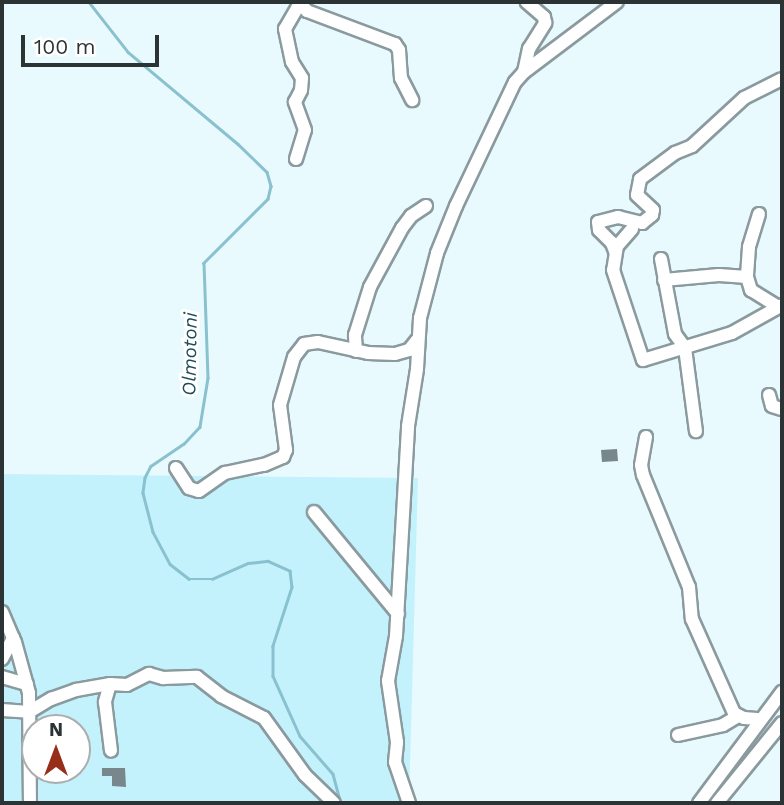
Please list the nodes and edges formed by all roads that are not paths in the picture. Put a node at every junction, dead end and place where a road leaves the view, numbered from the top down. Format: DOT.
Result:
graph roads {
  1 [pos="527,2"];
  2 [pos="617,2"];
  3 [pos="299,3"];
  4 [pos="524,72"];
  5 [pos="782,79"];
  6 [pos="412,100"];
  7 [pos="296,159"];
  8 [pos="426,206"];
  9 [pos="758,214"];
  10 [pos="632,229"];
  11 [pos="615,251"];
  12 [pos="661,259"];
  13 [pos="747,277"];
  14 [pos="664,281"];
  15 [pos="780,306"];
  16 [pos="417,340"];
  17 [pos="685,348"];
  18 [pos="356,351"];
  19 [pos="769,395"];
  20 [pos="782,409"];
  21 [pos="696,431"];
  22 [pos="646,437"];
  23 [pos="176,468"];
  24 [pos="314,513"];
  25 [pos="2,612"];
  26 [pos="398,614"];
  27 [pos="13,638"];
  28 [pos="2,659"];
  29 [pos="2,677"];
  30 [pos="27,684"];
  31 [pos="110,684"];
  32 [pos="782,692"];
  33 [pos="2,710"];
  34 [pos="29,712"];
  35 [pos="738,716"];
  36 [pos="760,719"];
  37 [pos="782,723"];
  38 [pos="678,735"];
  39 [pos="111,751"];
  40 [pos="30,803"];
  41 [pos="334,803"];
  42 [pos="409,803"];
  43 [pos="699,803"];
  44 [pos="717,803"];
  1 -- 4 [label="street"];
  2 -- 4 [label="street"];
  3 -- 6 [label="street"];
  3 -- 7 [label="street"];
  4 -- 16 [label="street"];
  5 -- 11 [label="street"];
  8 -- 18 [label="street"];
  9 -- 13 [label="street"];
  10 -- 11 [label="street"];
  11 -- 17 [label="street"];
  12 -- 14 [label="street"];
  13 -- 14 [label="street"];
  13 -- 15 [label="street"];
  14 -- 17 [label="street"];
  15 -- 17 [label="street"];
  16 -- 18 [label="street"];
  16 -- 26 [label="street"];
  17 -- 21 [label="street"];
  18 -- 23 [label="street"];
  19 -- 20 [label="street"];
  22 -- 35 [label="street"];
  24 -- 26 [label="street"];
  25 -- 27 [label="street"];
  26 -- 42 [label="street"];
  27 -- 28 [label="street"];
  27 -- 30 [label="street"];
  29 -- 30 [label="street"];
  30 -- 34 [label="street"];
  31 -- 34 [label="street"];
  31 -- 39 [label="street"];
  31 -- 41 [label="street"];
  32 -- 36 [label="street"];
  33 -- 34 [label="street"];
  34 -- 40 [label="street"];
  35 -- 36 [label="street"];
  35 -- 38 [label="street"];
  36 -- 43 [label="street"];
  37 -- 44 [label="street"];
}
